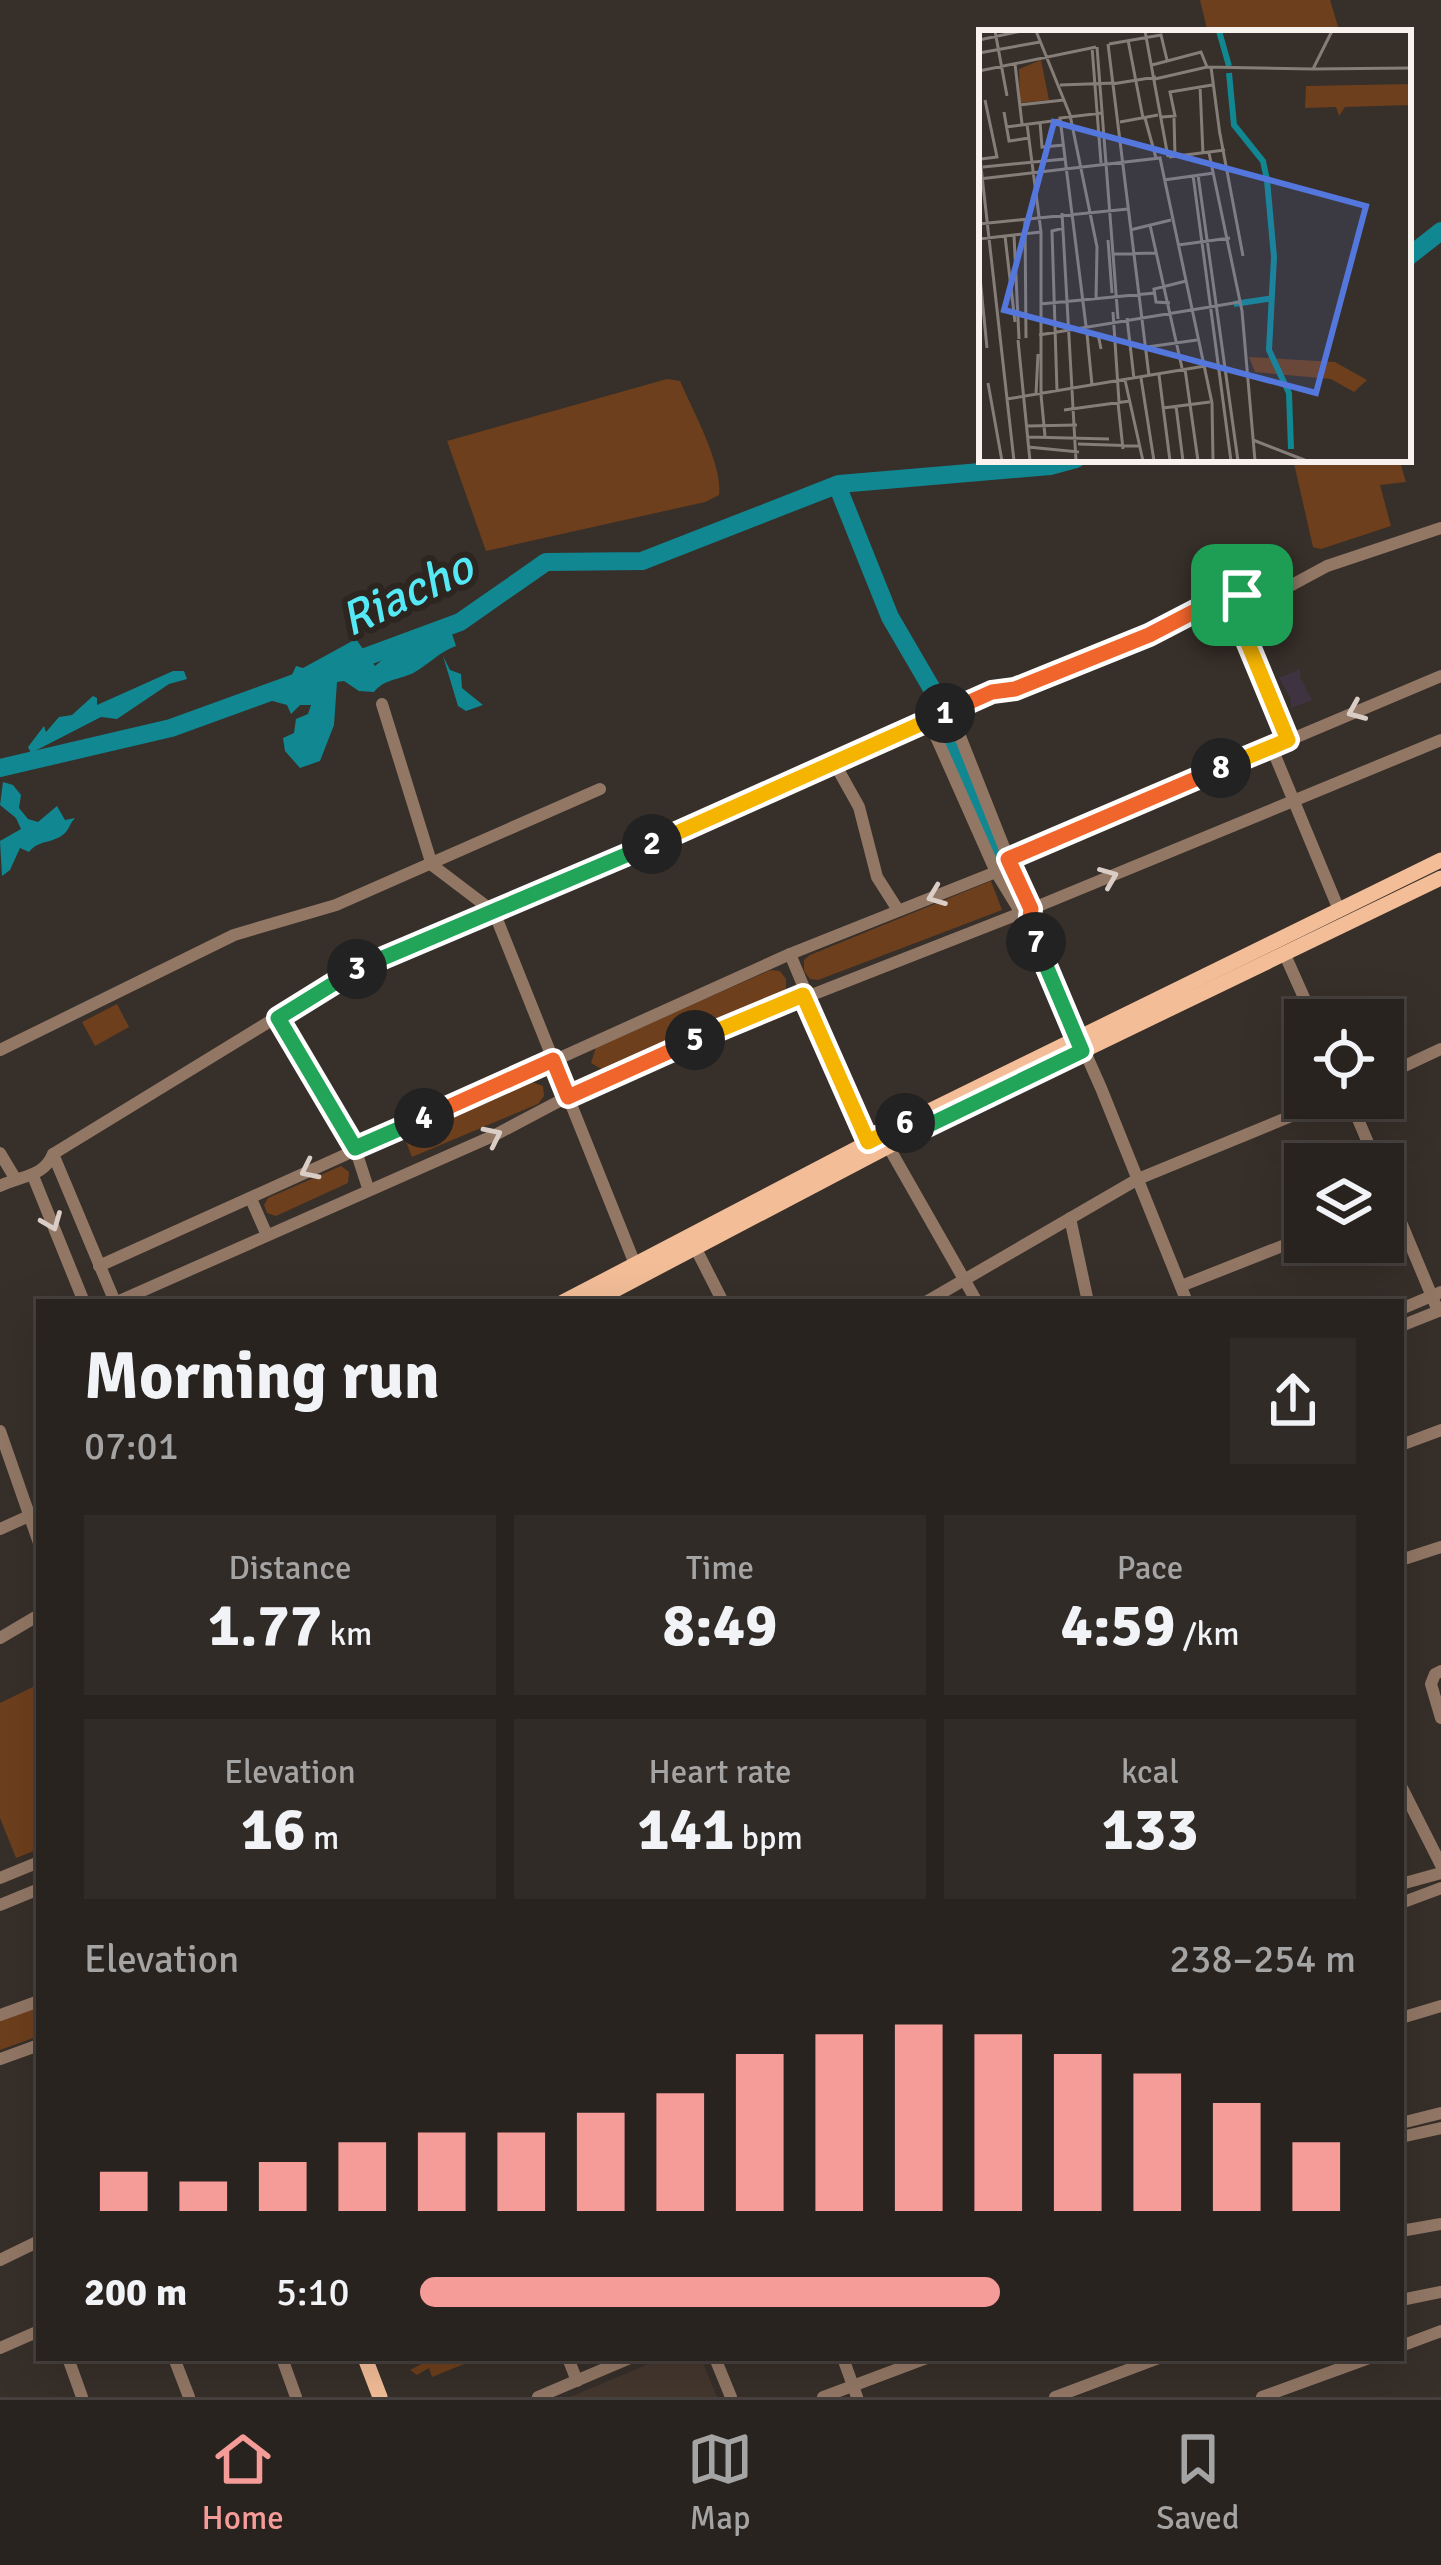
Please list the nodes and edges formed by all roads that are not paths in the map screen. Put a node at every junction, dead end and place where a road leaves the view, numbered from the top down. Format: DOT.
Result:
graph roads {
  1 [pos="1441,528"];
  2 [pos="1264,600"];
  3 [pos="1441,676"];
  4 [pos="382,704"];
  5 [pos="950,711"];
  6 [pos="929,721"];
  7 [pos="1288,740"];
  8 [pos="1441,740"];
  9 [pos="1271,746"];
  10 [pos="835,764"];
  11 [pos="600,789"];
  12 [pos="1294,801"];
  13 [pos="1008,859"];
  14 [pos="1441,860"];
  15 [pos="432,865"];
  16 [pos="996,872"];
  17 [pos="1441,878"];
  18 [pos="898,910"];
  19 [pos="1339,910"];
  20 [pos="1024,911"];
  21 [pos="494,912"];
  22 [pos="790,954"];
  23 [pos="1285,955"];
  24 [pos="803,995"];
  25 [pos="1305,999"];
  26 [pos="278,1018"];
  27 [pos="1079,1045"];
  28 [pos="1441,1049"];
  29 [pos="0,1050"];
  30 [pos="553,1060"];
  31 [pos="1404,1066"];
  32 [pos="568,1097"];
  33 [pos="1284,1119"];
  34 [pos="922,1122"];
  35 [pos="868,1142"];
  36 [pos="888,1146"];
  37 [pos="355,1148"];
  38 [pos="0,1154"];
  39 [pos="52,1154"];
  40 [pos="33,1176"];
  41 [pos="15,1178"];
  42 [pos="1140,1178"];
  43 [pos="0,1186"];
  44 [pos="368,1188"];
  45 [pos="251,1199"];
  46 [pos="1070,1218"];
  47 [pos="1404,1233"];
  48 [pos="266,1234"];
  49 [pos="1284,1245"];
  50 [pos="694,1247"];
  51 [pos="98,1262"];
  52 [pos="71,1269"];
  53 [pos="637,1269"];
  54 [pos="967,1280"];
  55 [pos="1181,1286"];
  56 [pos="1437,1294"];
  57 [pos="85,1299"];
  58 [pos="114,1299"];
  59 [pos="569,1299"];
  60 [pos="596,1299"];
  61 [pos="721,1299"];
  62 [pos="932,1299"];
  63 [pos="975,1299"];
  64 [pos="1087,1299"];
  65 [pos="1186,1299"];
  66 [pos="1404,1308"];
  67 [pos="1439,1310"];
  68 [pos="1404,1325"];
  69 [pos="1441,1430"];
  70 [pos="1,1440"];
  71 [pos="1404,1444"];
  72 [pos="5,1465"];
  73 [pos="28,1516"];
  74 [pos="0,1529"];
  75 [pos="36,1536"];
  76 [pos="1441,1546"];
  77 [pos="1404,1559"];
  78 [pos="36,1617"];
  79 [pos="0,1638"];
  80 [pos="1441,1671"];
  81 [pos="1441,1718"];
  82 [pos="1404,1792"];
  83 [pos="36,1863"];
  84 [pos="1441,1869"];
  85 [pos="5,1876"];
  86 [pos="1404,1883"];
  87 [pos="1441,1888"];
  88 [pos="36,1890"];
  89 [pos="18,1897"];
  90 [pos="1404,1902"];
  91 [pos="0,1905"];
  92 [pos="36,2002"];
  93 [pos="1441,2006"];
  94 [pos="0,2014"];
  95 [pos="1404,2017"];
  96 [pos="36,2046"];
  97 [pos="0,2059"];
  98 [pos="1441,2113"];
  99 [pos="1404,2122"];
  100 [pos="1441,2128"];
  101 [pos="1404,2136"];
  102 [pos="1441,2224"];
  103 [pos="1404,2230"];
  104 [pos="36,2242"];
  105 [pos="0,2260"];
  106 [pos="1441,2292"];
  107 [pos="1404,2299"];
  108 [pos="1441,2331"];
  109 [pos="36,2332"];
  110 [pos="1404,2345"];
  111 [pos="0,2348"];
  112 [pos="69,2361"];
  113 [pos="175,2361"];
  114 [pos="282,2361"];
  115 [pos="366,2361"];
  116 [pos="569,2361"];
  117 [pos="623,2361"];
  118 [pos="716,2361"];
  119 [pos="844,2361"];
  120 [pos="1138,2361"];
  121 [pos="1361,2361"];
  122 [pos="892,2364"];
  123 [pos="577,2380"];
  124 [pos="855,2391"];
  125 [pos="82,2397"];
  126 [pos="189,2397"];
  127 [pos="296,2397"];
  128 [pos="380,2397"];
  129 [pos="538,2397"];
  130 [pos="731,2397"];
  131 [pos="823,2397"];
  132 [pos="1055,2397"];
  133 [pos="1262,2397"];
  1 -- 2 [label="street"];
  2 -- 5 [label="street"];
  2 -- 7 [label="street"];
  3 -- 7 [label="street, one-way"];
  4 -- 15 [label="street"];
  5 -- 6 [label="street"];
  5 -- 13 [label="street"];
  6 -- 10 [label="street"];
  6 -- 16 [label="street"];
  7 -- 9 [label="street"];
  8 -- 12 [label="street"];
  9 -- 12 [label="street"];
  9 -- 13 [label="street"];
  10 -- 18 [label="street"];
  10 -- 21 [label="street"];
  11 -- 15 [label="street"];
  12 -- 19 [label="street"];
  20 -- 12 [label="street, one-way"];
  13 -- 16 [label="street"];
  13 -- 20 [label="street"];
  14 -- 19 [label="main road"];
  15 -- 21 [label="street"];
  15 -- 29 [label="street"];
  16 -- 18 [label="street, one-way"];
  16 -- 20 [label="street"];
  17 -- 23 [label="main road"];
  18 -- 22 [label="street"];
  19 -- 27 [label="main road"];
  20 -- 24 [label="street"];
  20 -- 27 [label="street"];
  21 -- 26 [label="street"];
  21 -- 30 [label="street"];
  22 -- 24 [label="street"];
  22 -- 30 [label="street"];
  23 -- 25 [label="street"];
  23 -- 27 [label="main road"];
  24 -- 32 [label="street"];
  24 -- 35 [label="street"];
  26 -- 37 [label="street"];
  26 -- 39 [label="street"];
  27 -- 34 [label="main road"];
  27 -- 42 [label="street"];
  28 -- 31 [label="street"];
  30 -- 32 [label="street"];
  30 -- 37 [label="street"];
  44 -- 32 [label="street, one-way"];
  32 -- 53 [label="street"];
  33 -- 42 [label="street"];
  34 -- 35 [label="main road"];
  34 -- 36 [label="main road"];
  35 -- 53 [label="main road"];
  36 -- 50 [label="main road"];
  36 -- 54 [label="street"];
  37 -- 44 [label="street"];
  37 -- 45 [label="street, one-way"];
  38 -- 41 [label="street"];
  39 -- 40 [label="street"];
  39 -- 51 [label="street"];
  40 -- 41 [label="street"];
  40 -- 52 [label="street, one-way"];
  41 -- 43 [label="street"];
  42 -- 46 [label="street"];
  42 -- 55 [label="street"];
  44 -- 48 [label="street"];
  45 -- 48 [label="street"];
  45 -- 51 [label="street"];
  46 -- 54 [label="street"];
  46 -- 64 [label="street"];
  47 -- 56 [label="street"];
  48 -- 58 [label="street"];
  49 -- 55 [label="street"];
  50 -- 53 [label="main road"];
  50 -- 61 [label="street"];
  51 -- 52 [label="street"];
  51 -- 58 [label="street"];
  52 -- 57 [label="street"];
  53 -- 59 [label="main road"];
  53 -- 60 [label="main road"];
  54 -- 62 [label="street"];
  54 -- 63 [label="street"];
  55 -- 65 [label="street"];
  56 -- 66 [label="street"];
  56 -- 67 [label="street"];
  67 -- 68 [label="street"];
  69 -- 71 [label="street"];
  70 -- 72 [label="street"];
  72 -- 73 [label="street"];
  73 -- 74 [label="street"];
  73 -- 75 [label="street"];
  76 -- 77 [label="street"];
  78 -- 79 [label="street"];
  80 -- 81 [label="street"];
  82 -- 84 [label="street"];
  83 -- 85 [label="street"];
  84 -- 86 [label="street"];
  85 -- 89 [label="street"];
  87 -- 90 [label="street"];
  88 -- 89 [label="street"];
  89 -- 91 [label="street"];
  92 -- 94 [label="street"];
  93 -- 95 [label="street"];
  96 -- 97 [label="street"];
  98 -- 99 [label="street"];
  100 -- 101 [label="street"];
  102 -- 103 [label="street"];
  104 -- 105 [label="street"];
  106 -- 107 [label="street"];
  108 -- 110 [label="street"];
  109 -- 111 [label="street"];
  112 -- 125 [label="street"];
  113 -- 126 [label="street"];
  114 -- 127 [label="street"];
  115 -- 128 [label="main road"];
  116 -- 123 [label="street"];
  117 -- 123 [label="street"];
  118 -- 130 [label="street"];
  119 -- 124 [label="street"];
  120 -- 132 [label="street"];
  121 -- 133 [label="street"];
  122 -- 124 [label="street"];
  123 -- 129 [label="street"];
  124 -- 131 [label="street"];
}
